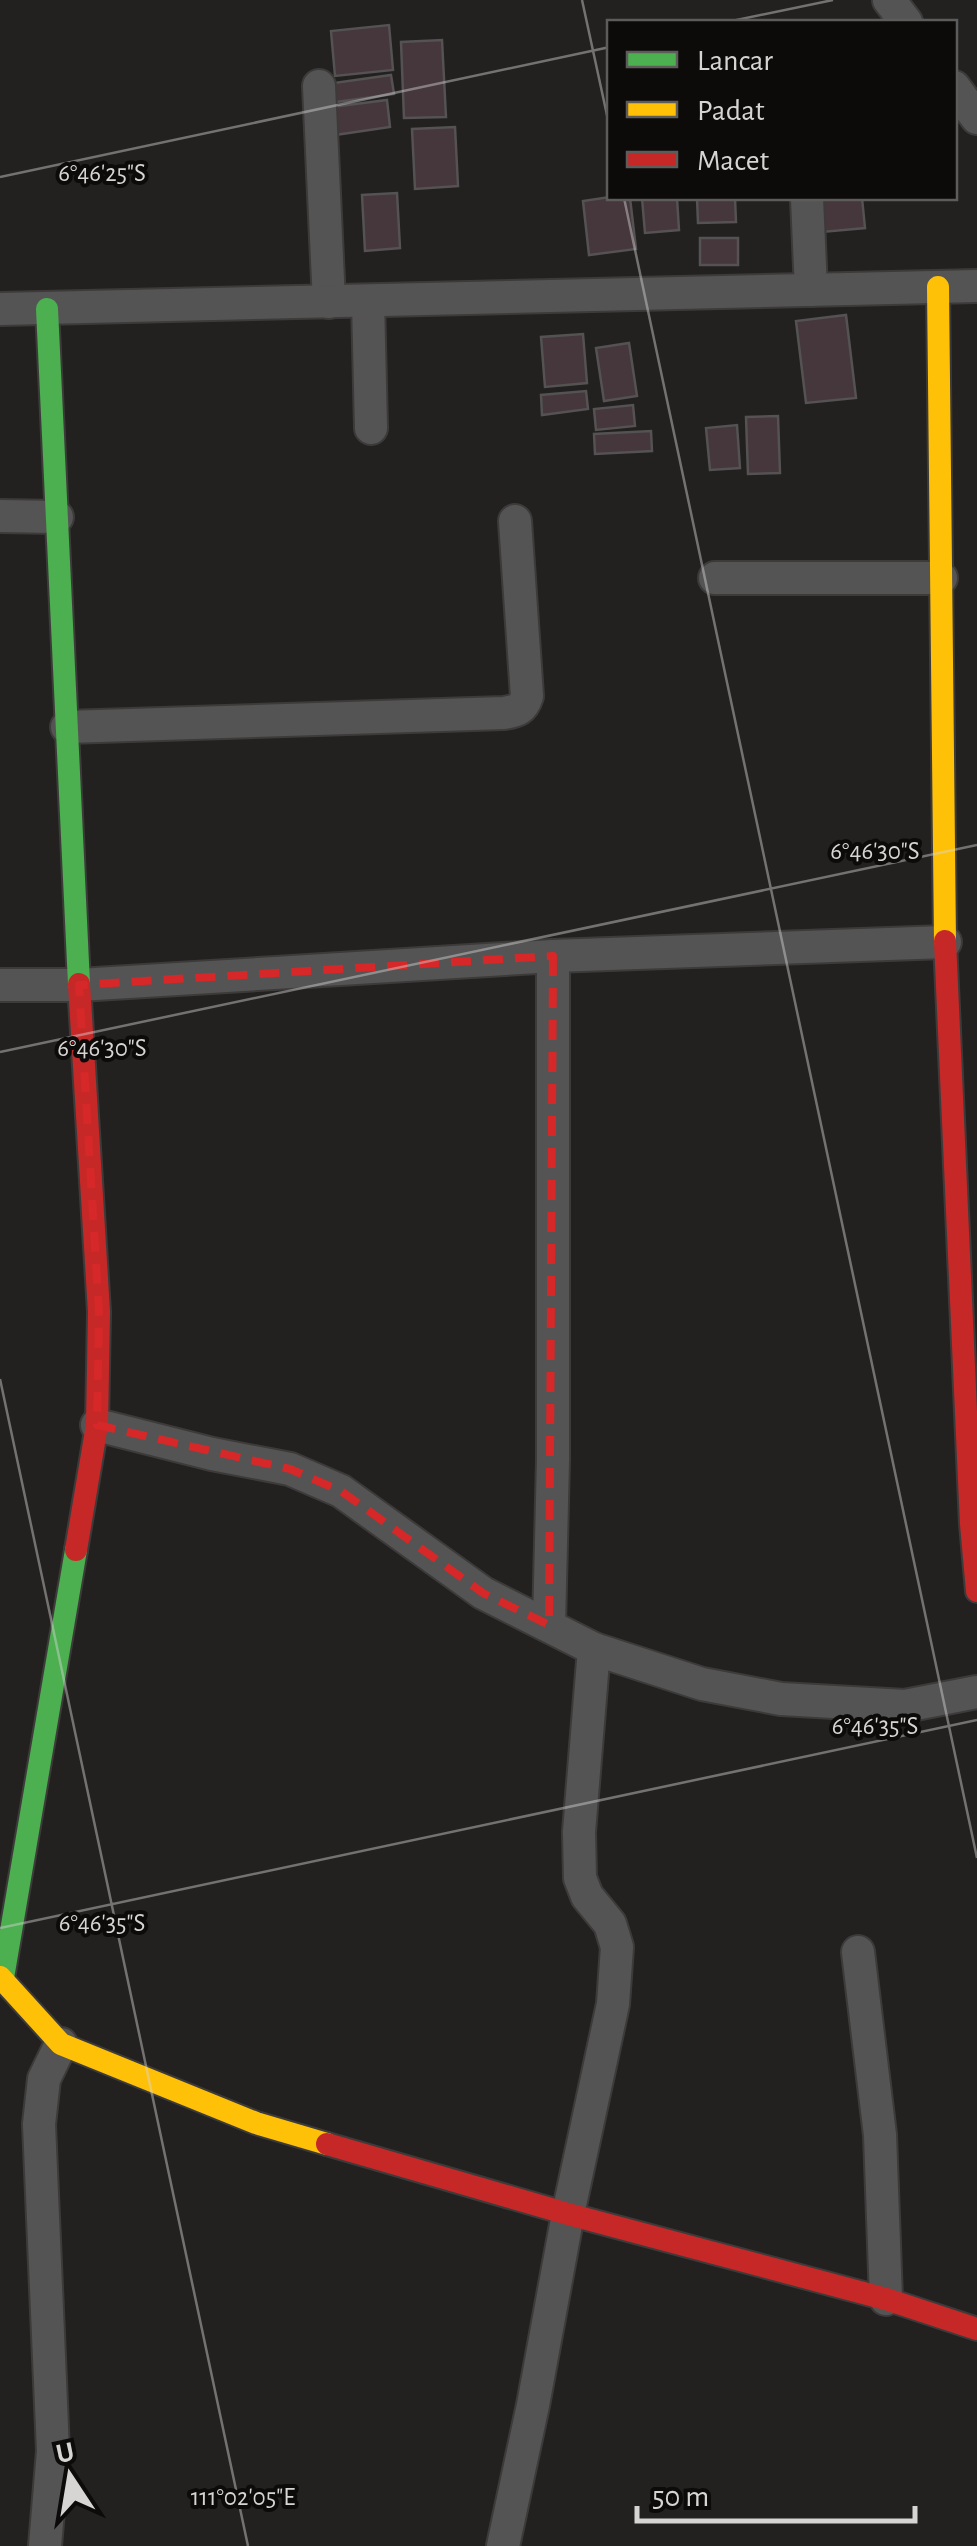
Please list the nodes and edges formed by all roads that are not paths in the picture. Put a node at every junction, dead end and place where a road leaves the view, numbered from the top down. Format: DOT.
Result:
graph roads {
  1 [pos="889,0"];
  2 [pos="904,20"];
  3 [pos="318,86"];
  4 [pos="957,91"];
  5 [pos="977,118"];
  6 [pos="807,200"];
  7 [pos="977,286"];
  8 [pos="938,287"];
  9 [pos="811,290"];
  10 [pos="368,301"];
  11 [pos="328,302"];
  12 [pos="0,309"];
  13 [pos="46,309"];
  14 [pos="371,428"];
  15 [pos="0,516"];
  16 [pos="57,517"];
  17 [pos="515,521"];
  18 [pos="715,578"];
  19 [pos="941,578"];
  20 [pos="68,727"];
  21 [pos="946,942"];
  22 [pos="553,956"];
  23 [pos="0,985"];
  24 [pos="79,985"];
  25 [pos="962,1029"];
  26 [pos="96,1424"];
  27 [pos="977,1591"];
  28 [pos="549,1625"];
  29 [pos="594,1649"];
  30 [pos="977,1692"];
  31 [pos="858,1952"];
  32 [pos="1,1978"];
  33 [pos="60,2044"];
  34 [pos="568,2214"];
  35 [pos="886,2299"];
  36 [pos="977,2329"];
  37 [pos="45,2546"];
  38 [pos="503,2546"];
  1 -- 2 [label="street"];
  3 -- 11 [label="street"];
  4 -- 5 [label="street"];
  6 -- 9 [label="street"];
  7 -- 8 [label="street"];
  8 -- 9 [label="street"];
  8 -- 19 [label="street"];
  9 -- 10 [label="street"];
  10 -- 11 [label="street"];
  10 -- 14 [label="street"];
  11 -- 13 [label="street"];
  12 -- 13 [label="street"];
  13 -- 16 [label="street"];
  15 -- 16 [label="street"];
  16 -- 20 [label="street"];
  17 -- 20 [label="street"];
  18 -- 19 [label="street"];
  19 -- 21 [label="street"];
  20 -- 24 [label="street"];
  21 -- 22 [label="street"];
  21 -- 25 [label="street"];
  22 -- 24 [label="street"];
  22 -- 28 [label="street"];
  23 -- 24 [label="street"];
  24 -- 26 [label="street"];
  25 -- 27 [label="street"];
  26 -- 28 [label="street"];
  26 -- 32 [label="street"];
  28 -- 29 [label="street"];
  29 -- 30 [label="street"];
  29 -- 34 [label="street"];
  31 -- 35 [label="street"];
  32 -- 33 [label="street"];
  33 -- 34 [label="street"];
  33 -- 37 [label="street"];
  34 -- 35 [label="street"];
  34 -- 38 [label="street"];
  35 -- 36 [label="street"];
}
